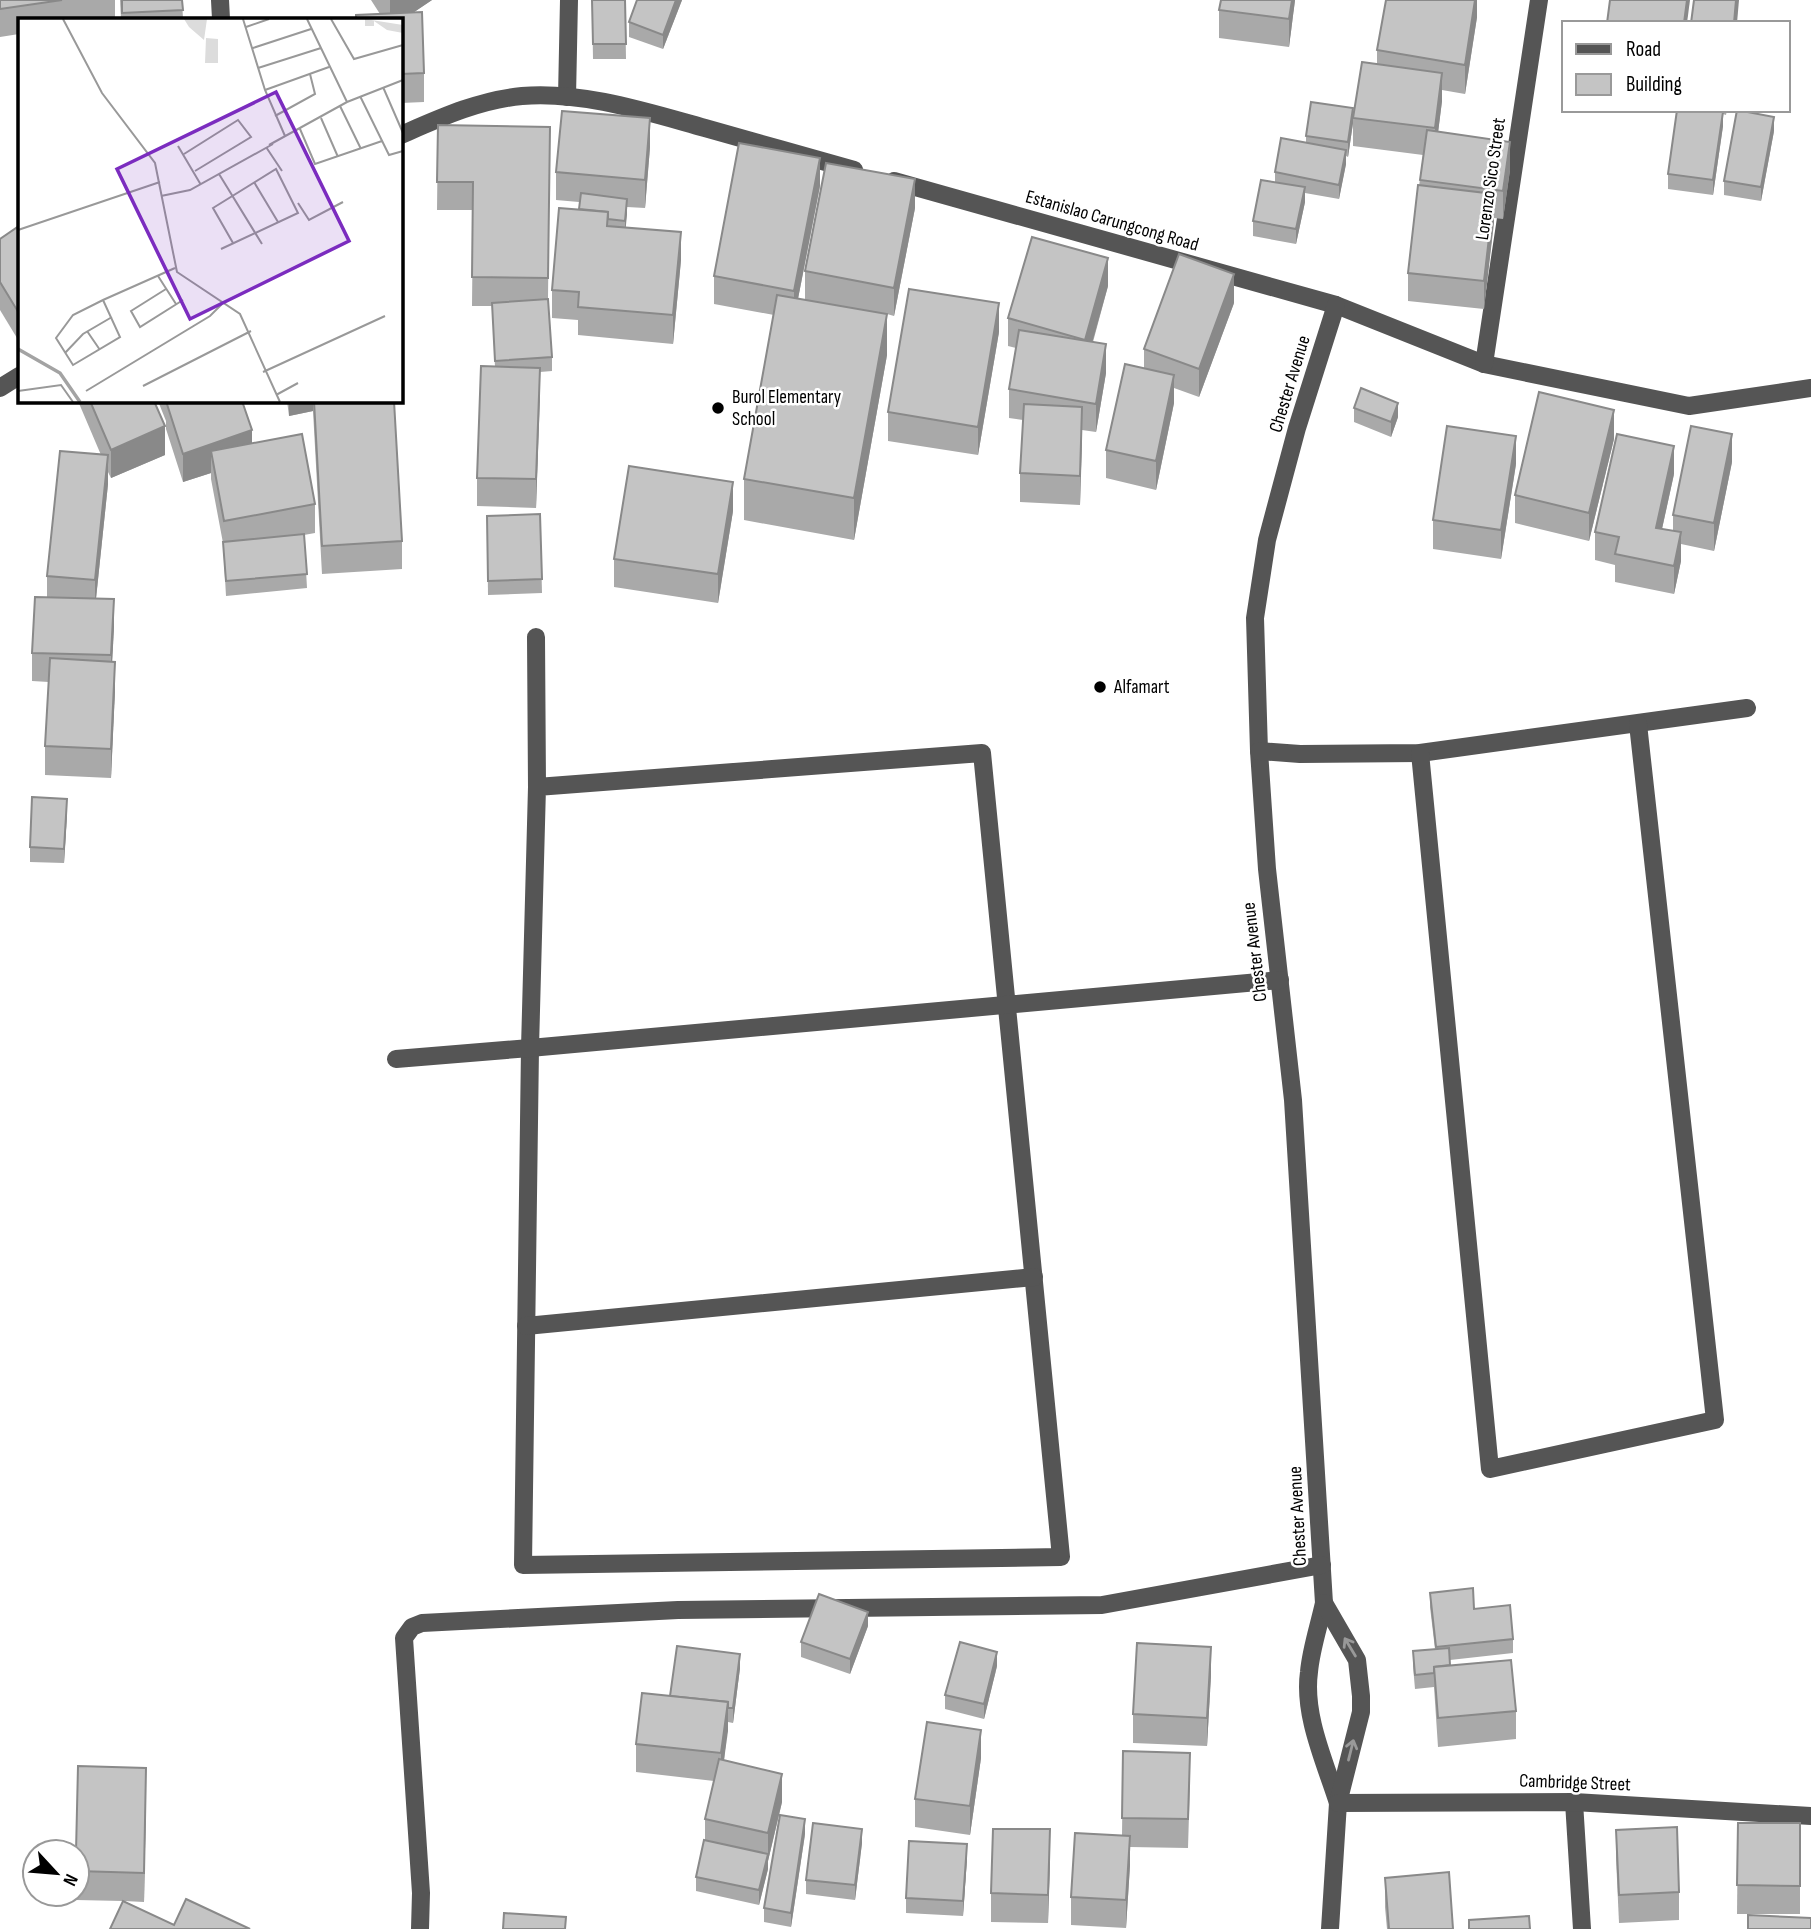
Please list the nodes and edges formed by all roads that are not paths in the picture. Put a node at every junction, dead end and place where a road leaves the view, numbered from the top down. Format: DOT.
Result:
graph roads {
  1 [pos="220,0"];
  2 [pos="569,0"];
  3 [pos="1539,0"];
  4 [pos="221,18"];
  5 [pos="566,97"];
  6 [pos="402,135"];
  7 [pos="1336,306"];
  8 [pos="1484,363"];
  9 [pos="18,377"];
  10 [pos="0,388"];
  11 [pos="1811,388"];
  12 [pos="536,636"];
  13 [pos="1747,708"];
  14 [pos="1638,724"];
  15 [pos="1259,751"];
  16 [pos="1420,753"];
  17 [pos="537,787"];
  18 [pos="1280,980"];
  19 [pos="1007,1005"];
  20 [pos="530,1048"];
  21 [pos="396,1059"];
  22 [pos="1034,1277"];
  23 [pos="526,1326"];
  24 [pos="1322,1565"];
  25 [pos="1324,1603"];
  26 [pos="1574,1802"];
  27 [pos="1338,1803"];
  28 [pos="1811,1816"];
  29 [pos="420,1929"];
  30 [pos="1330,1929"];
  31 [pos="1582,1929"];
  1 -- 4 [label="street"];
  2 -- 5 [label="street"];
  3 -- 8 [label="street, Lorenzo Sico Street"];
  5 -- 6 [label="street, Estanislao Carungcong Road"];
  5 -- 7 [label="street, Estanislao Carungcong Road"];
  7 -- 8 [label="street, Estanislao Carungcong Road"];
  7 -- 15 [label="street, Chester Avenue"];
  8 -- 11 [label="street, Estanislao Carungcong Road"];
  9 -- 10 [label="street"];
  12 -- 17 [label="street"];
  13 -- 14 [label="street"];
  14 -- 16 [label="street"];
  14 -- 16 [label="street"];
  15 -- 16 [label="street"];
  15 -- 18 [label="street, Chester Avenue"];
  17 -- 19 [label="street"];
  17 -- 20 [label="street"];
  18 -- 19 [label="street"];
  18 -- 24 [label="street, Chester Avenue"];
  19 -- 20 [label="street"];
  19 -- 22 [label="street"];
  20 -- 21 [label="street"];
  20 -- 23 [label="street"];
  22 -- 23 [label="street"];
  22 -- 23 [label="street"];
  24 -- 25 [label="street, Chester Avenue"];
  24 -- 29 [label="street"];
  25 -- 27 [label="street, Chester Avenue"];
  27 -- 25 [label="street, Chester Avenue, one-way"];
  26 -- 27 [label="street, Cambridge Street"];
  26 -- 28 [label="street, Cambridge Street"];
  26 -- 31 [label="street"];
  27 -- 30 [label="street, Chester Avenue"];
}
